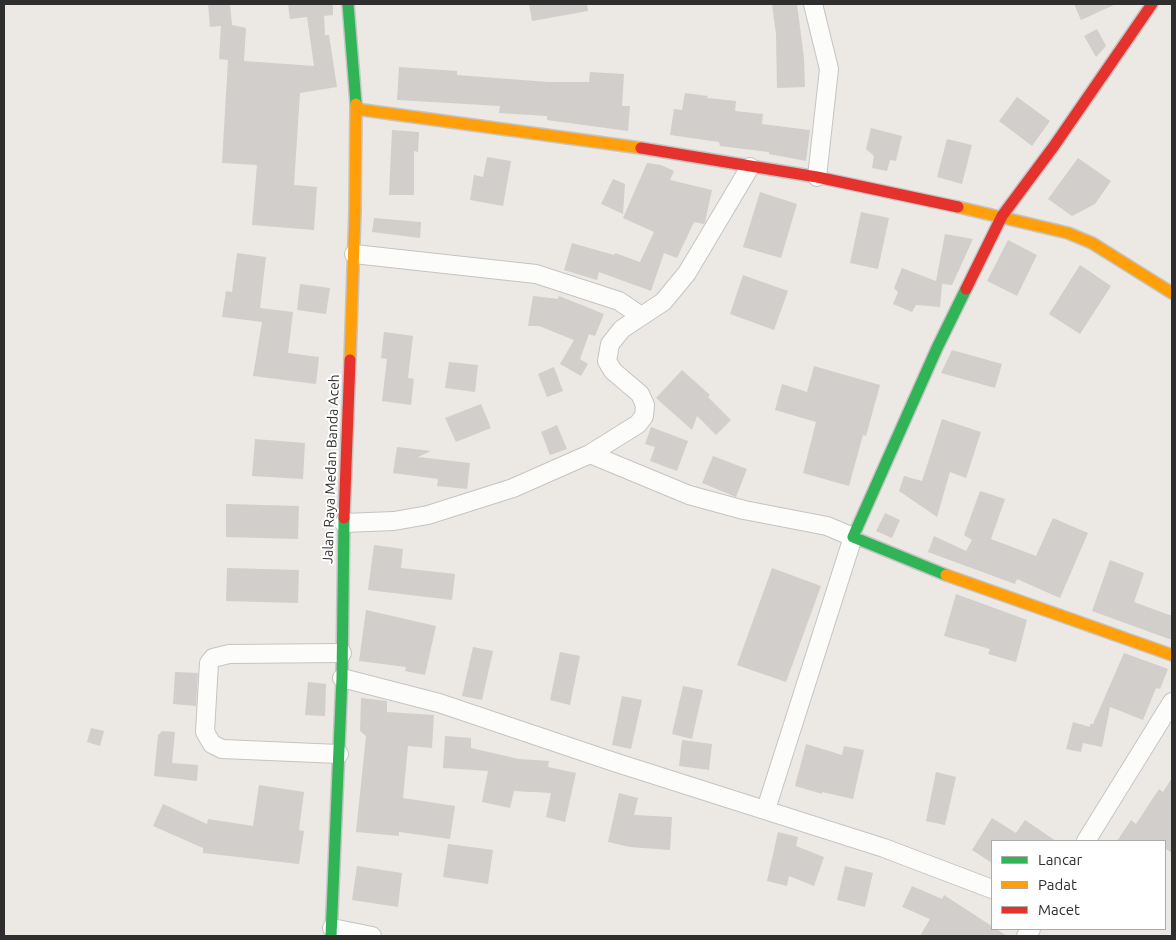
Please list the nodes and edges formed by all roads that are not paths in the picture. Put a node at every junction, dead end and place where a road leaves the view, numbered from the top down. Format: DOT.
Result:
graph roads {
  1 [pos="348,4"];
  2 [pos="813,4"];
  3 [pos="1152,4"];
  4 [pos="356,109"];
  5 [pos="750,167"];
  6 [pos="817,176"];
  7 [pos="1002,216"];
  8 [pos="354,254"];
  9 [pos="1172,293"];
  10 [pos="641,316"];
  11 [pos="590,454"];
  12 [pos="344,523"];
  13 [pos="853,537"];
  14 [pos="342,653"];
  15 [pos="1172,655"];
  16 [pos="342,678"];
  17 [pos="1172,702"];
  18 [pos="339,754"];
  19 [pos="766,809"];
  20 [pos="1087,840"];
  21 [pos="991,889"];
  22 [pos="331,932"];
  23 [pos="372,936"];
  1 -- 4 [label="main road, Jalan Raya Medan Banda Aceh"];
  2 -- 6 [label="street"];
  3 -- 7 [label="main road"];
  4 -- 5 [label="main road"];
  4 -- 8 [label="main road, Jalan Raya Medan Banda Aceh"];
  5 -- 6 [label="main road"];
  5 -- 10 [label="street"];
  6 -- 7 [label="main road"];
  7 -- 9 [label="main road"];
  7 -- 13 [label="main road"];
  8 -- 10 [label="street"];
  8 -- 12 [label="main road, Jalan Raya Medan Banda Aceh"];
  10 -- 11 [label="street"];
  11 -- 12 [label="street"];
  11 -- 13 [label="street"];
  12 -- 14 [label="main road, Jalan Raya Medan Banda Aceh"];
  13 -- 15 [label="main road"];
  13 -- 19 [label="street"];
  14 -- 16 [label="main road, Jalan Raya Medan Banda Aceh"];
  14 -- 18 [label="street"];
  16 -- 18 [label="main road, Jalan Raya Medan Banda Aceh"];
  16 -- 19 [label="street"];
  17 -- 20 [label="street"];
  18 -- 22 [label="main road, Jalan Raya Medan Banda Aceh"];
  19 -- 21 [label="street"];
  22 -- 23 [label="street"];
}
